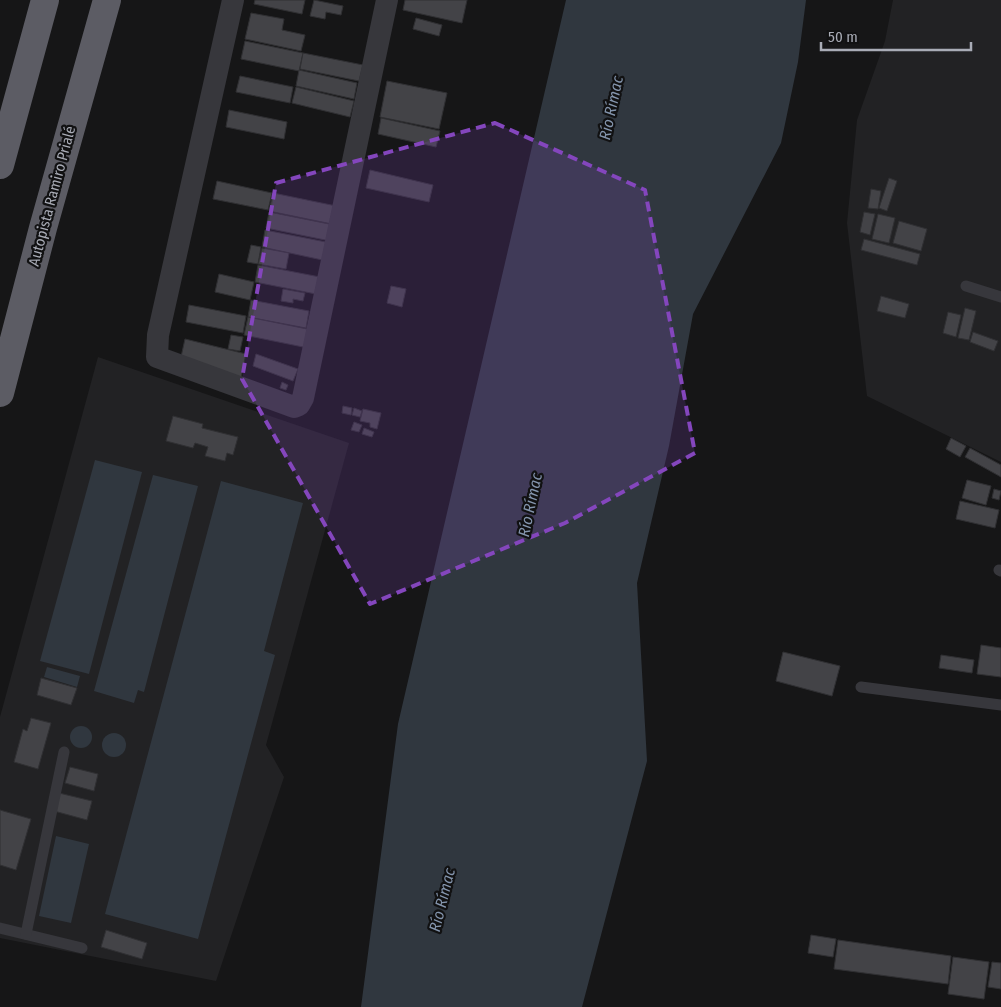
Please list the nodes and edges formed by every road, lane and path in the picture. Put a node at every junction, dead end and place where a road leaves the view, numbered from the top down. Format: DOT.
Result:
graph roads {
  1 [pos="45,0"];
  2 [pos="107,0"];
  3 [pos="233,0"];
  4 [pos="387,0"];
  5 [pos="0,165"];
  6 [pos="966,286"];
  7 [pos="1001,297"];
  8 [pos="0,393"];
  9 [pos="862,687"];
  10 [pos="1001,705"];
  11 [pos="64,752"];
  12 [pos="0,928"];
  13 [pos="26,934"];
  14 [pos="82,948"];
  1 -- 5 [label="highway"];
  2 -- 8 [label="highway, Autopista Ramiro Prialé"];
  3 -- 4 [label="street"];
  6 -- 7 [label="lane"];
  9 -- 10 [label="lane"];
  11 -- 13 [label="lane"];
  12 -- 13 [label="lane"];
  13 -- 14 [label="lane"];
}
